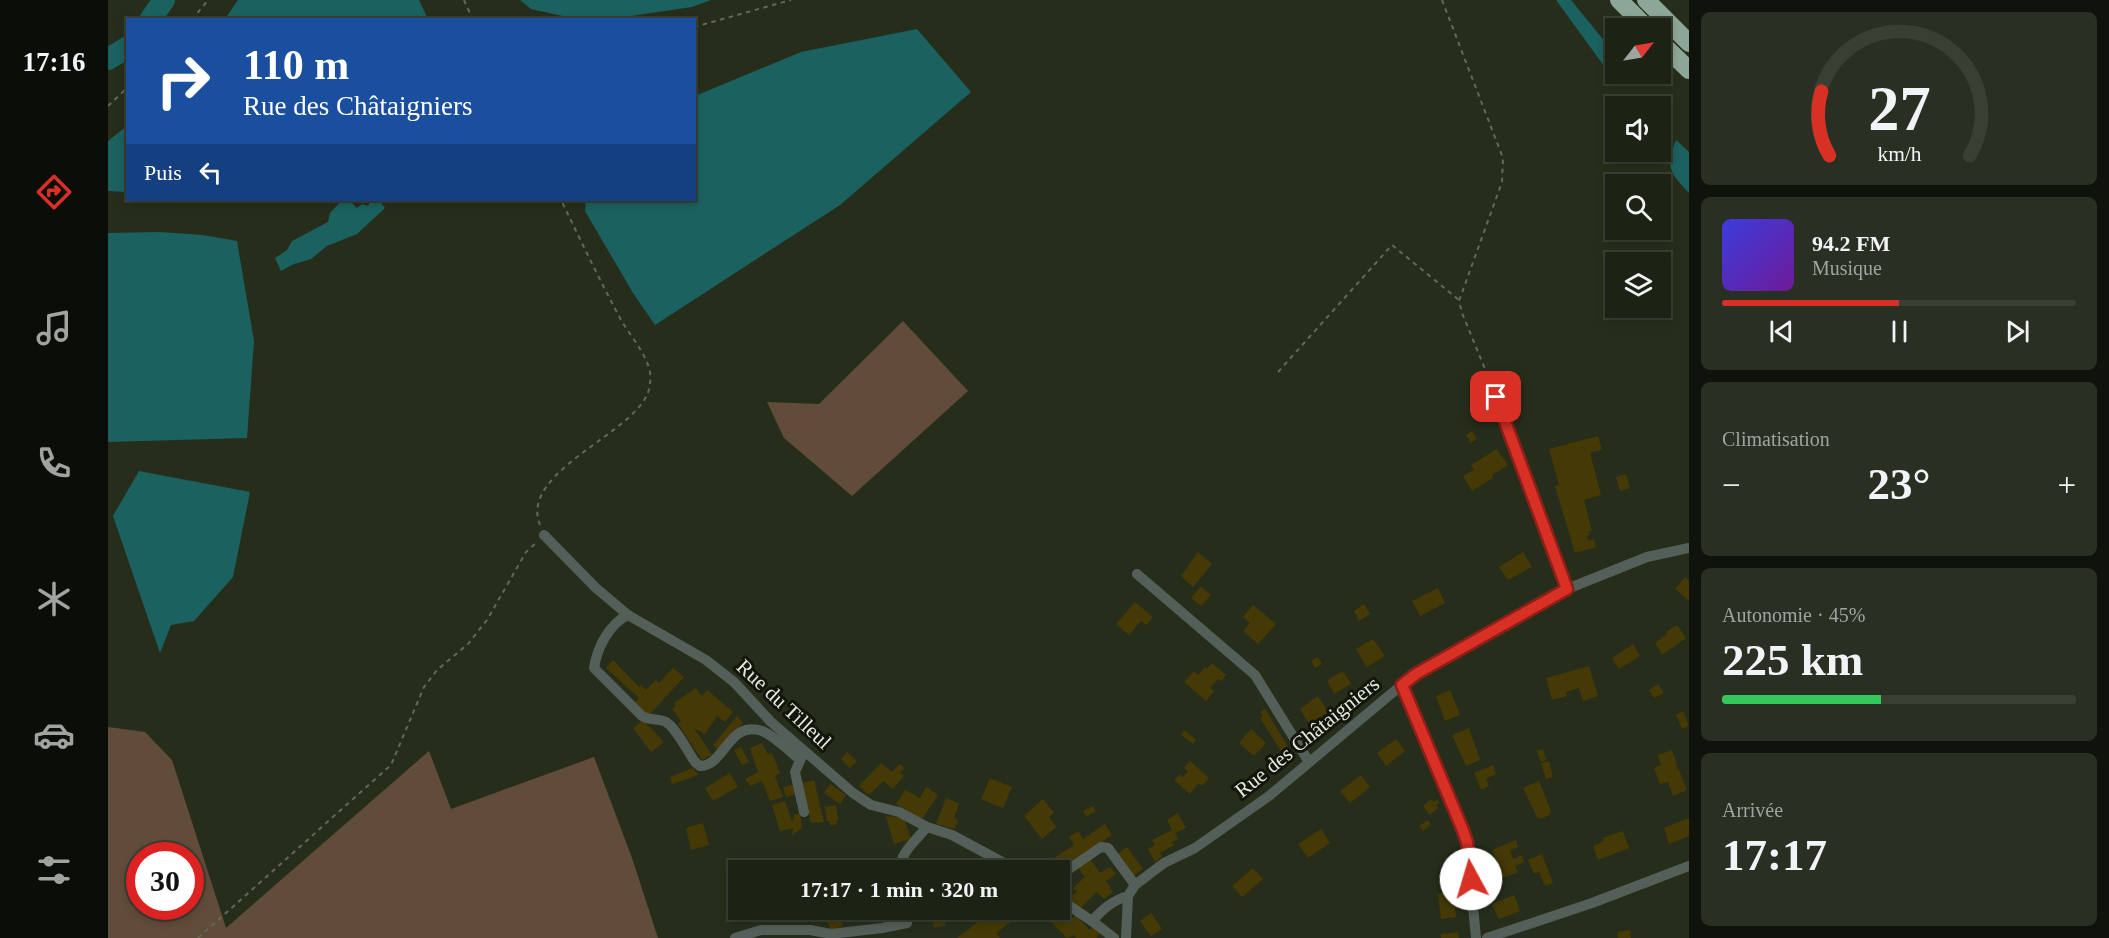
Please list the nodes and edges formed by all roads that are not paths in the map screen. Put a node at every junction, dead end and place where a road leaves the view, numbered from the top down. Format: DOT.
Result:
graph roads {
  1 [pos="1619,0"];
  2 [pos="1646,0"];
  3 [pos="1637,18"];
  4 [pos="1689,43"];
  5 [pos="1671,53"];
  6 [pos="1689,70"];
  7 [pos="1496,397"];
  8 [pos="544,535"];
  9 [pos="1689,548"];
  10 [pos="1137,574"];
  11 [pos="1567,589"];
  12 [pos="628,615"];
  13 [pos="1402,685"];
  14 [pos="802,755"];
  15 [pos="1309,762"];
  16 [pos="804,812"];
  17 [pos="927,827"];
  18 [pos="901,860"];
  19 [pos="998,860"];
  20 [pos="1689,866"];
  21 [pos="1070,868"];
  22 [pos="1135,885"];
  23 [pos="1128,896"];
  24 [pos="1070,906"];
  25 [pos="907,920"];
  26 [pos="1092,921"];
  27 [pos="735,938"];
  28 [pos="1114,938"];
  29 [pos="1126,938"];
  30 [pos="1476,938"];
  31 [pos="1487,938"];
  1 -- 3 [label="highway"];
  2 -- 4 [label="highway"];
  5 -- 6 [label="highway"];
  7 -- 11 [label="street"];
  8 -- 12 [label="street, Rue du Tilleul"];
  9 -- 11 [label="street, Rue des Châtaigniers"];
  10 -- 15 [label="street"];
  11 -- 13 [label="street, Rue des Châtaigniers"];
  12 -- 14 [label="street, Rue du Tilleul"];
  12 -- 14 [label="street"];
  13 -- 15 [label="street, Rue des Châtaigniers"];
  13 -- 30 [label="street"];
  14 -- 16 [label="street"];
  14 -- 17 [label="street, Rue du Tilleul"];
  15 -- 22 [label="street, Rue des Châtaigniers"];
  17 -- 18 [label="street"];
  17 -- 19 [label="street, Rue du Tilleul"];
  20 -- 31 [label="street"];
  21 -- 22 [label="street"];
  22 -- 23 [label="street, Rue des Châtaigniers"];
  23 -- 26 [label="street"];
  23 -- 29 [label="street, Rue des Châtaigniers"];
  24 -- 26 [label="street"];
  25 -- 27 [label="street"];
  26 -- 28 [label="street"];
}
